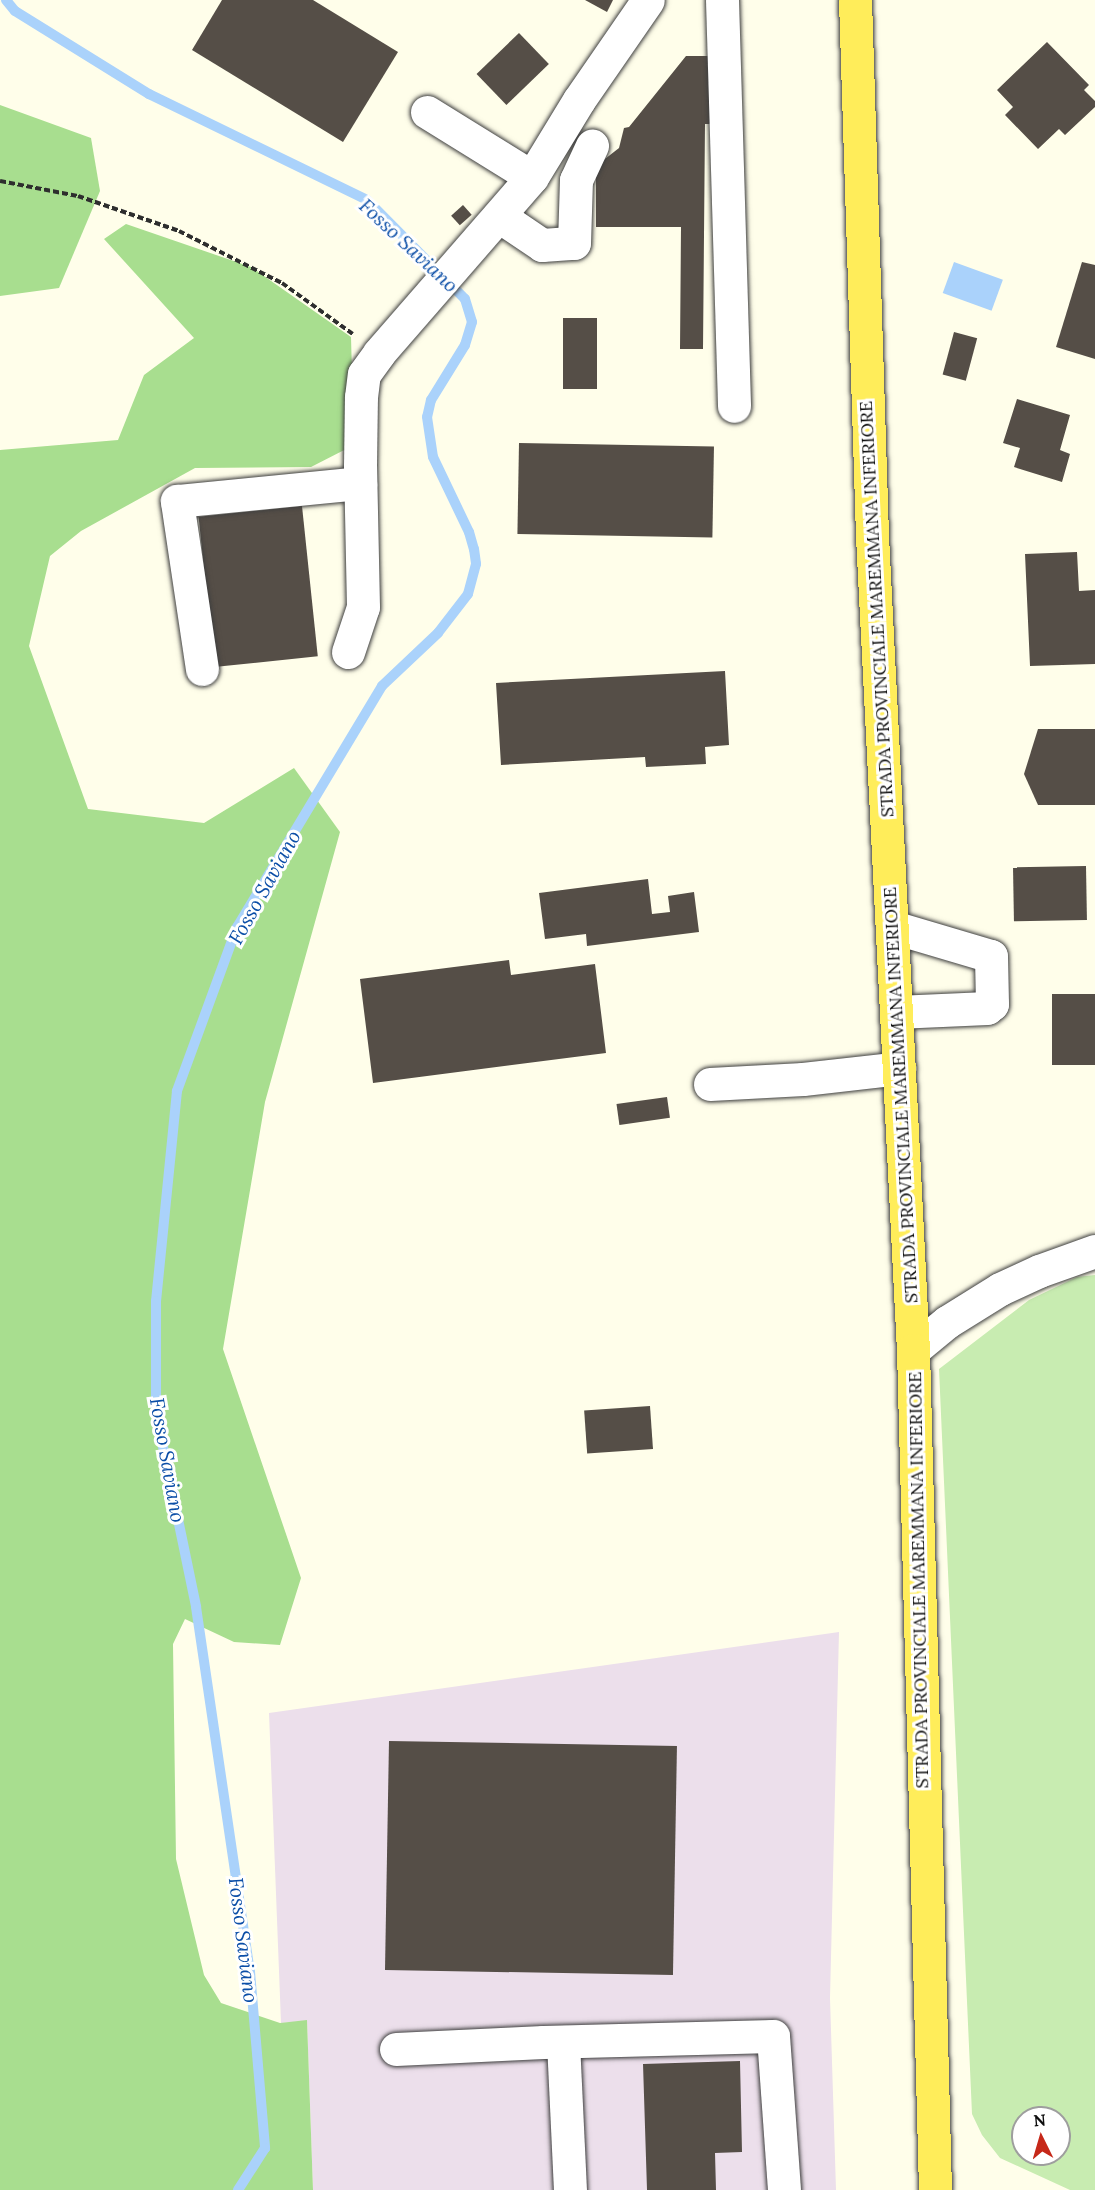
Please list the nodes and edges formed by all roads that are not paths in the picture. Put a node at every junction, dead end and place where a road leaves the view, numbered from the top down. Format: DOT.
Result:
graph roads {
  1 [pos="648,0"];
  2 [pos="722,0"];
  3 [pos="855,0"];
  4 [pos="427,112"];
  5 [pos="592,145"];
  6 [pos="532,177"];
  7 [pos="499,216"];
  8 [pos="734,406"];
  9 [pos="360,483"];
  10 [pos="348,652"];
  11 [pos="202,669"];
  12 [pos="893,927"];
  13 [pos="896,1012"];
  14 [pos="899,1068"];
  15 [pos="710,1084"];
  16 [pos="1095,1251"];
  17 [pos="914,1350"];
  18 [pos="563,2042"];
  19 [pos="396,2049"];
  20 [pos="570,2190"];
  21 [pos="784,2190"];
  22 [pos="940,2190"];
  1 -- 6 [label="street"];
  2 -- 8 [label="street"];
  3 -- 12 [label="main road, STRADA PROVINCIALE MAREMMANA INFERIORE"];
  4 -- 6 [label="street"];
  5 -- 7 [label="street"];
  6 -- 7 [label="street"];
  7 -- 9 [label="street"];
  9 -- 10 [label="street"];
  9 -- 11 [label="street"];
  12 -- 13 [label="main road, STRADA PROVINCIALE MAREMMANA INFERIORE"];
  12 -- 13 [label="street"];
  13 -- 14 [label="main road, STRADA PROVINCIALE MAREMMANA INFERIORE"];
  14 -- 15 [label="street"];
  14 -- 17 [label="main road, STRADA PROVINCIALE MAREMMANA INFERIORE"];
  16 -- 17 [label="street"];
  17 -- 22 [label="main road, STRADA PROVINCIALE MAREMMANA INFERIORE"];
  18 -- 19 [label="street"];
  18 -- 20 [label="street"];
  18 -- 21 [label="street"];
}
